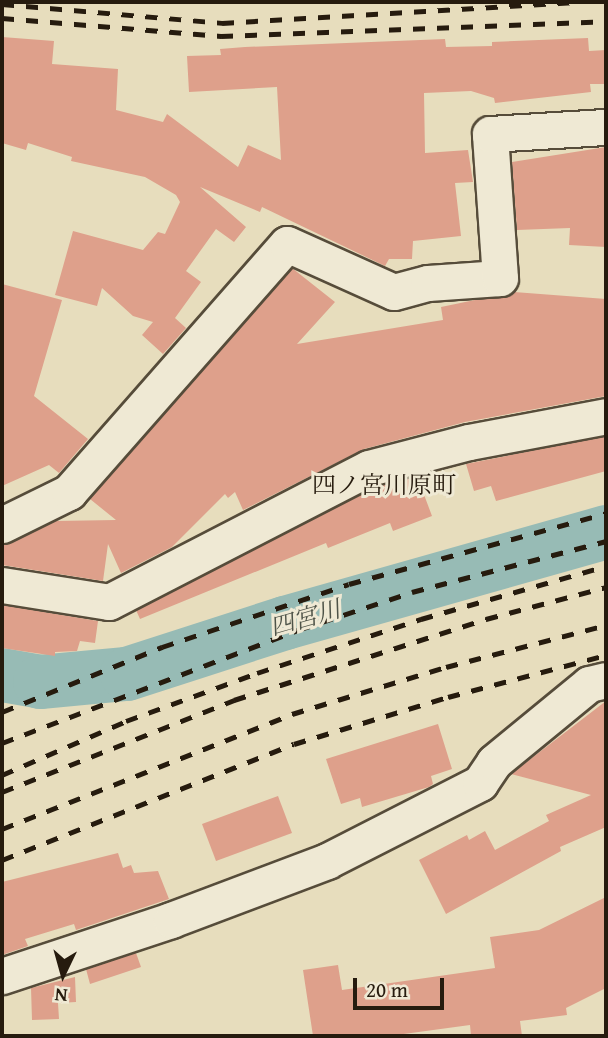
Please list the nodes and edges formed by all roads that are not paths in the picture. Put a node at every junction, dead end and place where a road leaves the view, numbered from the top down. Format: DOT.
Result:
graph roads {
  1 [pos="606,127"];
  2 [pos="606,416"];
  3 [pos="2,525"];
  4 [pos="2,584"];
  5 [pos="606,680"];
  6 [pos="2,976"];
  1 -- 3 [label="street"];
  2 -- 4 [label="street"];
  5 -- 6 [label="street"];
}
